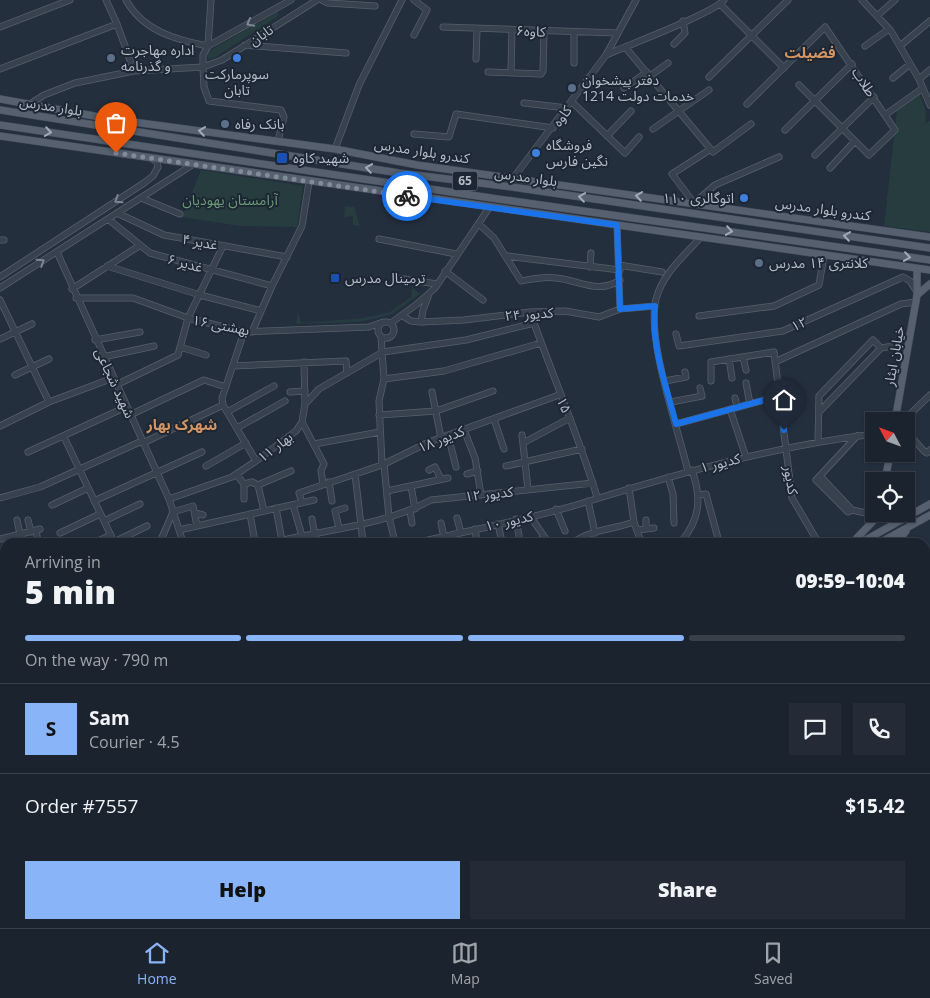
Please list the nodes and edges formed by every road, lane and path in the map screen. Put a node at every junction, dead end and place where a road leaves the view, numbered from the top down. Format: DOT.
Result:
graph roads {
  1 [pos="70,0"];
  2 [pos="106,0"];
  3 [pos="126,0"];
  4 [pos="211,0"];
  5 [pos="291,0"];
  6 [pos="317,0"];
  7 [pos="322,0"];
  8 [pos="402,0"];
  9 [pos="414,0"];
  10 [pos="636,0"];
  11 [pos="788,0"];
  12 [pos="862,0"];
  13 [pos="896,0"];
  14 [pos="722,2"];
  15 [pos="374,6"];
  16 [pos="278,8"];
  17 [pos="878,16"];
  18 [pos="286,19"];
  19 [pos="683,21"];
  20 [pos="930,21"];
  21 [pos="117,24"];
  22 [pos="0,27"];
  23 [pos="443,28"];
  24 [pos="889,28"];
  25 [pos="477,29"];
  26 [pos="512,30"];
  27 [pos="544,32"];
  28 [pos="574,32"];
  29 [pos="618,33"];
  30 [pos="414,35"];
  31 [pos="752,35"];
  32 [pos="674,44"];
  33 [pos="245,45"];
  34 [pos="208,46"];
  35 [pos="625,46"];
  36 [pos="865,46"];
  37 [pos="900,46"];
  38 [pos="346,54"];
  39 [pos="606,55"];
  40 [pos="476,60"];
  41 [pos="574,63"];
  42 [pos="668,63"];
  43 [pos="852,64"];
  44 [pos="910,64"];
  45 [pos="203,67"];
  46 [pos="784,68"];
  47 [pos="0,69"];
  48 [pos="930,70"];
  49 [pos="134,71"];
  50 [pos="488,72"];
  51 [pos="511,72"];
  52 [pos="648,74"];
  53 [pos="709,77"];
  54 [pos="893,78"];
  55 [pos="919,79"];
  56 [pos="799,85"];
  57 [pos="624,88"];
  58 [pos="923,88"];
  59 [pos="709,90"];
  60 [pos="874,97"];
  61 [pos="0,99"];
  62 [pos="815,101"];
  63 [pos="524,102"];
  64 [pos="572,102"];
  65 [pos="30,104"];
  66 [pos="747,104"];
  67 [pos="930,105"];
  68 [pos="567,108"];
  69 [pos="0,111"];
  70 [pos="631,111"];
  71 [pos="679,111"];
  72 [pos="76,112"];
  73 [pos="18,113"];
  74 [pos="885,115"];
  75 [pos="0,124"];
  76 [pos="751,124"];
  77 [pos="17,128"];
  78 [pos="118,128"];
  79 [pos="552,128"];
  80 [pos="842,128"];
  81 [pos="653,129"];
  82 [pos="786,130"];
  83 [pos="414,134"];
  84 [pos="0,136"];
  85 [pos="607,136"];
  86 [pos="80,137"];
  87 [pos="639,137"];
  88 [pos="278,141"];
  89 [pos="855,142"];
  90 [pos="334,149"];
  91 [pos="712,150"];
  92 [pos="116,153"];
  93 [pos="815,155"];
  94 [pos="780,157"];
  95 [pos="151,158"];
  96 [pos="384,159"];
  97 [pos="267,164"];
  98 [pos="192,165"];
  99 [pos="417,165"];
  100 [pos="830,168"];
  101 [pos="229,170"];
  102 [pos="318,172"];
  103 [pos="397,172"];
  104 [pos="514,178"];
  105 [pos="362,179"];
  106 [pos="307,182"];
  107 [pos="379,182"];
  108 [pos="144,183"];
  109 [pos="330,185"];
  110 [pos="368,191"];
  111 [pos="150,192"];
  112 [pos="141,198"];
  113 [pos="491,198"];
  114 [pos="694,203"];
  115 [pos="636,205"];
  116 [pos="707,205"];
  117 [pos="488,208"];
  118 [pos="118,213"];
  119 [pos="180,214"];
  120 [pos="633,218"];
  121 [pos="108,219"];
  122 [pos="746,221"];
  123 [pos="479,224"];
  124 [pos="617,225"];
  125 [pos="860,227"];
  126 [pos="704,228"];
  127 [pos="701,237"];
  128 [pos="930,238"];
  129 [pos="379,239"];
  130 [pos="721,240"];
  131 [pos="887,242"];
  132 [pos="139,246"];
  133 [pos="223,246"];
  134 [pos="930,248"];
  135 [pos="56,252"];
  136 [pos="591,253"];
  137 [pos="456,254"];
  138 [pos="824,255"];
  139 [pos="507,256"];
  140 [pos="287,257"];
  141 [pos="930,260"];
  142 [pos="107,266"];
  143 [pos="900,266"];
  144 [pos="590,267"];
  145 [pos="620,268"];
  146 [pos="916,269"];
  147 [pos="212,270"];
  148 [pos="930,270"];
  149 [pos="445,271"];
  150 [pos="662,272"];
  151 [pos="0,277"];
  152 [pos="903,277"];
  153 [pos="397,278"];
  154 [pos="620,280"];
  155 [pos="437,284"];
  156 [pos="930,284"];
  157 [pos="272,286"];
  158 [pos="0,288"];
  159 [pos="72,289"];
  160 [pos="430,292"];
  161 [pos="200,295"];
  162 [pos="917,296"];
  163 [pos="76,298"];
  164 [pos="0,300"];
  165 [pos="483,300"];
  166 [pos="655,306"];
  167 [pos="620,309"];
  168 [pos="261,311"];
  169 [pos="530,312"];
  170 [pos="404,316"];
  171 [pos="699,316"];
  172 [pos="188,318"];
  173 [pos="383,322"];
  174 [pos="422,322"];
  175 [pos="391,323"];
  176 [pos="534,323"];
  177 [pos="32,324"];
  178 [pos="369,327"];
  179 [pos="15,332"];
  180 [pos="140,332"];
  181 [pos="244,332"];
  182 [pos="252,332"];
  183 [pos="380,334"];
  184 [pos="676,334"];
  185 [pos="389,338"];
  186 [pos="0,339"];
  187 [pos="95,340"];
  188 [pos="541,343"];
  189 [pos="899,345"];
  190 [pos="154,346"];
  191 [pos="180,347"];
  192 [pos="881,348"];
  193 [pos="383,351"];
  194 [pos="206,354"];
  195 [pos="103,357"];
  196 [pos="743,357"];
  197 [pos="49,359"];
  198 [pos="729,359"];
  199 [pos="304,362"];
  200 [pos="775,362"];
  201 [pos="233,366"];
  202 [pos="33,367"];
  203 [pos="746,370"];
  204 [pos="685,372"];
  205 [pos="347,373"];
  206 [pos="15,374"];
  207 [pos="113,378"];
  208 [pos="732,378"];
  209 [pos="384,379"];
  210 [pos="665,381"];
  211 [pos="711,381"];
  212 [pos="746,383"];
  213 [pos="116,385"];
  214 [pos="274,386"];
  215 [pos="226,387"];
  216 [pos="700,388"];
  217 [pos="305,391"];
  218 [pos="493,391"];
  219 [pos="290,392"];
  220 [pos="432,392"];
  221 [pos="559,395"];
  222 [pos="930,395"];
  223 [pos="779,396"];
  224 [pos="735,398"];
  225 [pos="286,401"];
  226 [pos="49,402"];
  227 [pos="671,402"];
  228 [pos="305,404"];
  229 [pos="750,404"];
  230 [pos="223,405"];
  231 [pos="126,407"];
  232 [pos="733,408"];
  233 [pos="436,411"];
  234 [pos="227,412"];
  235 [pos="819,412"];
  236 [pos="899,412"];
  237 [pos="908,412"];
  238 [pos="130,415"];
  239 [pos="379,415"];
  240 [pos="570,418"];
  241 [pos="494,419"];
  242 [pos="302,422"];
  243 [pos="676,424"];
  244 [pos="0,426"];
  245 [pos="237,428"];
  246 [pos="464,430"];
  247 [pos="380,432"];
  248 [pos="448,435"];
  249 [pos="522,435"];
  250 [pos="865,435"];
  251 [pos="857,436"];
  252 [pos="64,437"];
  253 [pos="441,438"];
  254 [pos="915,441"];
  255 [pos="142,442"];
  256 [pos="818,442"];
  257 [pos="523,443"];
  258 [pos="246,444"];
  259 [pos="314,444"];
  260 [pos="786,447"];
  261 [pos="504,449"];
  262 [pos="582,449"];
  263 [pos="930,450"];
  264 [pos="28,452"];
  265 [pos="202,452"];
  266 [pos="746,457"];
  267 [pos="256,461"];
  268 [pos="524,464"];
  269 [pos="383,465"];
  270 [pos="206,466"];
  271 [pos="506,466"];
  272 [pos="456,467"];
  273 [pos="79,469"];
  274 [pos="429,470"];
  275 [pos="478,471"];
  276 [pos="690,471"];
  277 [pos="291,472"];
  278 [pos="157,473"];
  279 [pos="236,474"];
  280 [pos="355,474"];
  281 [pos="467,474"];
  282 [pos="668,477"];
  283 [pos="448,478"];
  284 [pos="441,480"];
  285 [pos="326,483"];
  286 [pos="592,483"];
  287 [pos="244,484"];
  288 [pos="258,485"];
  289 [pos="411,486"];
  290 [pos="88,488"];
  291 [pos="629,488"];
  292 [pos="528,489"];
  293 [pos="387,491"];
  294 [pos="480,495"];
  295 [pos="698,495"];
  296 [pos="597,497"];
  297 [pos="0,498"];
  298 [pos="169,499"];
  299 [pos="244,499"];
  300 [pos="314,500"];
  301 [pos="94,501"];
  302 [pos="588,501"];
  303 [pos="332,502"];
  304 [pos="302,503"];
  305 [pos="140,504"];
  306 [pos="930,504"];
  307 [pos="52,505"];
  308 [pos="293,505"];
  309 [pos="276,508"];
  310 [pos="346,508"];
  311 [pos="556,509"];
  312 [pos="412,510"];
  313 [pos="264,511"];
  314 [pos="173,512"];
  315 [pos="195,513"];
  316 [pos="865,513"];
  317 [pos="915,513"];
  318 [pos="100,514"];
  319 [pos="250,514"];
  320 [pos="203,515"];
  321 [pos="930,515"];
  322 [pos="530,516"];
  323 [pos="389,517"];
  324 [pos="457,518"];
  325 [pos="312,519"];
  326 [pos="516,519"];
  327 [pos="17,520"];
  328 [pos="28,520"];
  329 [pos="646,520"];
  330 [pos="104,521"];
  331 [pos="634,522"];
  332 [pos="873,522"];
  333 [pos="881,522"];
  334 [pos="898,522"];
  335 [pos="412,523"];
  336 [pos="441,523"];
  337 [pos="674,523"];
  338 [pos="360,524"];
  339 [pos="498,524"];
  340 [pos="147,526"];
  341 [pos="197,526"];
  342 [pos="909,527"];
  343 [pos="339,528"];
  344 [pos="646,528"];
  345 [pos="654,528"];
  346 [pos="475,529"];
  347 [pos="615,529"];
  348 [pos="36,530"];
  349 [pos="179,530"];
  350 [pos="565,530"];
  351 [pos="637,530"];
  352 [pos="881,532"];
  353 [pos="60,533"];
  354 [pos="461,533"];
  355 [pos="595,533"];
  356 [pos="21,534"];
  357 [pos="315,534"];
  358 [pos="110,535"];
  359 [pos="302,536"];
  360 [pos="446,536"];
  361 [pos="519,536"];
  362 [pos="616,537"];
  363 [pos="4,538"];
  364 [pos="22,538"];
  365 [pos="37,538"];
  366 [pos="104,538"];
  367 [pos="112,538"];
  368 [pos="122,538"];
  369 [pos="162,538"];
  370 [pos="182,538"];
  371 [pos="254,538"];
  372 [pos="286,538"];
  373 [pos="296,538"];
  374 [pos="316,538"];
  375 [pos="362,538"];
  376 [pos="393,538"];
  377 [pos="437,538"];
  378 [pos="476,538"];
  379 [pos="501,538"];
  380 [pos="545,538"];
  381 [pos="581,538"];
  382 [pos="640,538"];
  383 [pos="686,538"];
  384 [pos="718,538"];
  385 [pos="816,538"];
  386 [pos="857,538"];
  387 [pos="870,538"];
  388 [pos="883,538"];
  389 [pos="891,538"];
  390 [pos="901,538"];
  1 -- 22 [label="street"];
  2 -- 21 [label="street"];
  3 -- 34 [label="street"];
  4 -- 34 [label="street"];
  5 -- 16 [label="street"];
  6 -- 18 [label="street, تابان"];
  7 -- 15 [label="street"];
  8 -- 90 [label="street"];
  9 -- 30 [label="street"];
  10 -- 29 [label="street, کاوه"];
  11 -- 31 [label="street"];
  12 -- 17 [label="street"];
  13 -- 17 [label="street"];
  14 -- 19 [label="street"];
  14 -- 31 [label="street"];
  16 -- 18 [label="street"];
  16 -- 34 [label="street, one-way"];
  17 -- 24 [label="street"];
  18 -- 33 [label="street, تابان"];
  19 -- 32 [label="street"];
  19 -- 35 [label="street"];
  20 -- 37 [label="street"];
  21 -- 47 [label="street"];
  21 -- 49 [label="street"];
  23 -- 25 [label="street, کاوه۶"];
  24 -- 36 [label="street"];
  24 -- 37 [label="street"];
  25 -- 26 [label="street, کاوه۶"];
  25 -- 40 [label="street"];
  26 -- 27 [label="street, کاوه۶"];
  26 -- 51 [label="street"];
  27 -- 28 [label="street, کاوه۶"];
  27 -- 51 [label="street"];
  28 -- 29 [label="street, کاوه۶"];
  28 -- 41 [label="street"];
  29 -- 39 [label="street, کاوه"];
  31 -- 46 [label="street"];
  31 -- 53 [label="street"];
  33 -- 38 [label="street"];
  33 -- 45 [label="street, تابان"];
  34 -- 45 [label="street"];
  35 -- 39 [label="street"];
  35 -- 52 [label="street"];
  37 -- 44 [label="street"];
  39 -- 64 [label="street, کاوه"];
  42 -- 52 [label="street"];
  43 -- 46 [label="street, طلاب"];
  43 -- 60 [label="street, طلاب"];
  43 -- 62 [label="street"];
  44 -- 54 [label="street"];
  44 -- 55 [label="street"];
  45 -- 49 [label="street, تابان"];
  45 -- 88 [label="street"];
  46 -- 66 [label="street, طلاب"];
  48 -- 55 [label="street"];
  49 -- 65 [label="street, تابان"];
  50 -- 51 [label="street"];
  52 -- 57 [label="street"];
  52 -- 71 [label="street"];
  55 -- 58 [label="street"];
  56 -- 62 [label="street"];
  58 -- 67 [label="street"];
  58 -- 74 [label="street"];
  59 -- 71 [label="street"];
  60 -- 74 [label="street, طلاب"];
  60 -- 80 [label="street"];
  61 -- 65 [label="main road, کندرو بلوار مدرس"];
  62 -- 80 [label="street"];
  62 -- 82 [label="street"];
  63 -- 68 [label="street"];
  64 -- 68 [label="street, کاوه"];
  64 -- 85 [label="street"];
  65 -- 72 [label="main road, کندرو بلوار مدرس"];
  68 -- 79 [label="street, کاوه"];
  69 -- 73 [label="main road, بلوار مدرس / 65"];
  69 -- 75 [label="main road"];
  70 -- 85 [label="street"];
  71 -- 81 [label="street"];
  71 -- 91 [label="street"];
  72 -- 78 [label="main road"];
  88 -- 72 [label="main road, کندرو بلوار مدرس, one-way"];
  73 -- 77 [label="main road"];
  73 -- 78 [label="main road, بلوار مدرس / 65"];
  74 -- 89 [label="street, طلاب"];
  75 -- 77 [label="main road, بلوار مدرس / 65"];
  76 -- 91 [label="street"];
  77 -- 86 [label="main road, بلوار مدرس / 65, one-way"];
  103 -- 78 [label="main road, بلوار مدرس / 65, one-way"];
  79 -- 83 [label="street"];
  79 -- 104 [label="street, کاوه"];
  80 -- 89 [label="street"];
  80 -- 93 [label="street"];
  84 -- 92 [label="main road"];
  85 -- 87 [label="street"];
  86 -- 92 [label="main road"];
  86 -- 97 [label="main road, بلوار مدرس / 65"];
  88 -- 90 [label="main road, کندرو بلوار مدرس"];
  89 -- 100 [label="street"];
  90 -- 96 [label="main road, کندرو بلوار مدرس"];
  91 -- 114 [label="street"];
  92 -- 95 [label="main road"];
  94 -- 114 [label="street"];
  95 -- 98 [label="main road"];
  95 -- 108 [label="street"];
  96 -- 99 [label="main road, کندرو بلوار مدرس"];
  96 -- 103 [label="main road"];
  97 -- 101 [label="main road"];
  97 -- 102 [label="main road, بلوار مدرس / 65"];
  98 -- 101 [label="main road"];
  98 -- 111 [label="street"];
  99 -- 103 [label="main road"];
  99 -- 104 [label="main road, کندرو بلوار مدرس"];
  101 -- 106 [label="main road"];
  102 -- 105 [label="main road, بلوار مدرس / 65"];
  102 -- 106 [label="main road"];
  102 -- 109 [label="main road"];
  115 -- 103 [label="main road, بلوار مدرس / 65, one-way"];
  114 -- 104 [label="main road, کندرو بلوار مدرس, one-way"];
  105 -- 107 [label="main road, بلوار مدرس / 65"];
  105 -- 110 [label="main road"];
  106 -- 109 [label="main road"];
  106 -- 140 [label="street"];
  107 -- 110 [label="main road"];
  107 -- 113 [label="main road, بلوار مدرس / 65"];
  108 -- 111 [label="street"];
  108 -- 151 [label="street, one-way"];
  109 -- 110 [label="main road"];
  110 -- 117 [label="main road"];
  111 -- 112 [label="street"];
  112 -- 118 [label="street"];
  112 -- 119 [label="street"];
  113 -- 117 [label="main road"];
  113 -- 120 [label="main road, بلوار مدرس / 65"];
  114 -- 116 [label="main road, کندرو بلوار مدرس"];
  115 -- 120 [label="main road"];
  115 -- 122 [label="main road, بلوار مدرس / 65"];
  116 -- 122 [label="main road"];
  116 -- 125 [label="main road, کندرو بلوار مدرس"];
  117 -- 123 [label="street"];
  117 -- 124 [label="main road"];
  118 -- 121 [label="street"];
  118 -- 133 [label="street, غدیر ۴"];
  120 -- 126 [label="main road, بلوار مدرس / 65"];
  121 -- 132 [label="street, غدیر ۶"];
  121 -- 135 [label="street"];
  131 -- 122 [label="main road, بلوار مدرس / 65, one-way"];
  123 -- 137 [label="street"];
  123 -- 139 [label="street"];
  124 -- 127 [label="main road"];
  124 -- 145 [label="street"];
  125 -- 128 [label="main road, کندرو بلوار مدرس"];
  125 -- 131 [label="main road"];
  126 -- 130 [label="main road"];
  126 -- 141 [label="main road, بلوار مدرس / 65, one-way"];
  127 -- 130 [label="main road"];
  127 -- 166 [label="street"];
  129 -- 137 [label="street"];
  130 -- 138 [label="main road"];
  131 -- 134 [label="main road, بلوار مدرس / 65"];
  132 -- 142 [label="street"];
  132 -- 147 [label="street, غدیر ۶"];
  133 -- 140 [label="street, غدیر ۴"];
  133 -- 147 [label="street"];
  158 -- 135 [label="street, one-way"];
  135 -- 159 [label="street, شهید شجاعی"];
  136 -- 144 [label="street"];
  137 -- 149 [label="street"];
  138 -- 143 [label="main road"];
  138 -- 171 [label="street"];
  139 -- 144 [label="street"];
  139 -- 154 [label="street"];
  140 -- 157 [label="street"];
  142 -- 159 [label="street"];
  142 -- 161 [label="street"];
  143 -- 146 [label="main road"];
  143 -- 152 [label="street"];
  144 -- 145 [label="street"];
  145 -- 150 [label="street"];
  145 -- 154 [label="street"];
  146 -- 148 [label="main road"];
  146 -- 162 [label="main road, خیابان ایثار"];
  147 -- 157 [label="street, غدیر ۶"];
  147 -- 161 [label="street"];
  149 -- 155 [label="street"];
  149 -- 165 [label="street"];
  152 -- 162 [label="street"];
  152 -- 184 [label="street, ۱۲"];
  153 -- 155 [label="street"];
  154 -- 167 [label="street"];
  155 -- 160 [label="street"];
  156 -- 162 [label="main road"];
  157 -- 168 [label="street"];
  159 -- 163 [label="street, شهید شجاعی"];
  160 -- 170 [label="street"];
  160 -- 174 [label="street"];
  161 -- 168 [label="street"];
  161 -- 172 [label="street"];
  162 -- 200 [label="street"];
  162 -- 236 [label="main road, خیابان ایثار"];
  163 -- 172 [label="street, ۱۶ بهشتی"];
  163 -- 187 [label="street, شهید شجاعی"];
  164 -- 179 [label="street"];
  166 -- 167 [label="street, کدیور ۲۴"];
  166 -- 210 [label="street"];
  167 -- 169 [label="street, کدیور ۲۴"];
  168 -- 182 [label="street"];
  169 -- 174 [label="street, کدیور ۲۴"];
  169 -- 176 [label="street, ۱۵"];
  170 -- 174 [label="street, کدیور ۲۴"];
  170 -- 175 [label="street"];
  172 -- 181 [label="street, ۱۶ بهشتی"];
  172 -- 191 [label="street"];
  173 -- 175 [label="street"];
  173 -- 178 [label="street"];
  173 -- 183 [label="street"];
  175 -- 185 [label="street"];
  176 -- 188 [label="street, ۱۵"];
  176 -- 193 [label="street"];
  177 -- 179 [label="street"];
  178 -- 182 [label="street, ۱۶ بهشتی"];
  178 -- 183 [label="street"];
  179 -- 186 [label="street"];
  179 -- 202 [label="street"];
  180 -- 187 [label="street"];
  181 -- 182 [label="street, ۱۶ بهشتی"];
  181 -- 201 [label="street"];
  183 -- 185 [label="street"];
  183 -- 193 [label="street"];
  185 -- 193 [label="street"];
  187 -- 195 [label="street, شهید شجاعی"];
  188 -- 209 [label="street"];
  188 -- 221 [label="street, ۱۵"];
  189 -- 192 [label="street"];
  190 -- 195 [label="street"];
  191 -- 194 [label="street"];
  191 -- 213 [label="street"];
  192 -- 235 [label="street"];
  192 -- 235 [label="street"];
  193 -- 205 [label="street"];
  193 -- 209 [label="street"];
  195 -- 207 [label="street, شهید شجاعی"];
  196 -- 198 [label="street"];
  196 -- 200 [label="street, کدیور"];
  196 -- 203 [label="street"];
  197 -- 202 [label="street"];
  198 -- 208 [label="street"];
  198 -- 211 [label="street"];
  199 -- 201 [label="street"];
  199 -- 205 [label="street"];
  199 -- 217 [label="street, بهار ۱۱"];
  200 -- 223 [label="street, کدیور"];
  201 -- 215 [label="street"];
  202 -- 206 [label="street"];
  202 -- 226 [label="street"];
  204 -- 210 [label="street"];
  205 -- 228 [label="street"];
  207 -- 213 [label="street, شهید شجاعی"];
  207 -- 226 [label="street"];
  209 -- 239 [label="street"];
  210 -- 227 [label="street"];
  212 -- 229 [label="street"];
  213 -- 231 [label="street, شهید شجاعی"];
  214 -- 234 [label="street"];
  215 -- 230 [label="street"];
  215 -- 238 [label="street"];
  216 -- 227 [label="street"];
  217 -- 219 [label="street"];
  217 -- 228 [label="street, بهار ۱۱"];
  218 -- 233 [label="street"];
  220 -- 233 [label="street"];
  221 -- 240 [label="street, ۱۵"];
  221 -- 241 [label="street, کدیور ۱۸"];
  222 -- 237 [label="street"];
  223 -- 229 [label="street"];
  223 -- 260 [label="street, کدیور"];
  224 -- 232 [label="street"];
  225 -- 245 [label="street"];
  226 -- 244 [label="street"];
  227 -- 243 [label="street"];
  228 -- 242 [label="street, بهار ۱۱"];
  229 -- 232 [label="street"];
  230 -- 234 [label="street"];
  230 -- 255 [label="street"];
  231 -- 238 [label="street, شهید شجاعی"];
  231 -- 252 [label="street"];
  232 -- 243 [label="street"];
  232 -- 266 [label="street"];
  233 -- 239 [label="street"];
  233 -- 253 [label="street"];
  234 -- 245 [label="street"];
  235 -- 256 [label="street"];
  238 -- 255 [label="street, شهید شجاعی"];
  239 -- 247 [label="street"];
  240 -- 257 [label="street"];
  240 -- 262 [label="street, ۱۵"];
  241 -- 246 [label="street, کدیور ۱۸"];
  241 -- 261 [label="street"];
  242 -- 259 [label="street"];
  242 -- 267 [label="street, بهار ۱۱"];
  243 -- 276 [label="street"];
  245 -- 258 [label="street"];
  246 -- 248 [label="street, کدیور ۱۸"];
  246 -- 275 [label="street"];
  247 -- 259 [label="street"];
  247 -- 269 [label="street"];
  248 -- 253 [label="street, کدیور ۱۸"];
  248 -- 272 [label="street"];
  249 -- 257 [label="street"];
  250 -- 251 [label="street, کدیور ۱"];
  251 -- 256 [label="street, کدیور ۱"];
  251 -- 316 [label="street"];
  252 -- 264 [label="street"];
  252 -- 273 [label="street"];
  253 -- 269 [label="street, کدیور ۱۸"];
  254 -- 263 [label="street"];
  255 -- 273 [label="street"];
  255 -- 278 [label="street, شهید شجاعی"];
  256 -- 260 [label="street, کدیور ۱"];
  257 -- 268 [label="street"];
  258 -- 267 [label="street"];
  258 -- 270 [label="street"];
  259 -- 285 [label="street"];
  260 -- 266 [label="street, کدیور ۱"];
  260 -- 385 [label="street, کدیور"];
  262 -- 268 [label="street"];
  262 -- 286 [label="street, ۱۵"];
  265 -- 278 [label="street"];
  266 -- 276 [label="street, کدیور ۱"];
  267 -- 279 [label="street, بهار ۱۱"];
  268 -- 271 [label="street"];
  268 -- 292 [label="street"];
  269 -- 280 [label="street, کدیور ۱۸"];
  269 -- 293 [label="street"];
  273 -- 290 [label="street"];
  273 -- 297 [label="street"];
  274 -- 284 [label="street"];
  275 -- 281 [label="street"];
  275 -- 294 [label="street"];
  276 -- 282 [label="street, کدیور ۱"];
  276 -- 295 [label="street"];
  277 -- 288 [label="street"];
  278 -- 298 [label="street, شهید شجاعی"];
  278 -- 301 [label="street"];
  279 -- 287 [label="street"];
  279 -- 298 [label="street, بهار ۱۱"];
  280 -- 285 [label="street, کدیور ۱۸"];
  280 -- 338 [label="street"];
  282 -- 291 [label="street, کدیور ۱"];
  282 -- 337 [label="street"];
  283 -- 284 [label="street"];
  284 -- 289 [label="street"];
  285 -- 303 [label="street"];
  285 -- 304 [label="street, کدیور ۱۸"];
  286 -- 292 [label="street, کدیور ۱۲"];
  286 -- 296 [label="street, ۱۵"];
  287 -- 288 [label="street"];
  287 -- 299 [label="street"];
  288 -- 313 [label="street"];
  289 -- 293 [label="street"];
  289 -- 312 [label="street"];
  290 -- 301 [label="street"];
  290 -- 307 [label="street"];
  291 -- 296 [label="street, کدیور ۱"];
  291 -- 331 [label="street"];
  292 -- 294 [label="street, کدیور ۱۲"];
  293 -- 323 [label="street"];
  294 -- 312 [label="street, کدیور ۱۲"];
  295 -- 383 [label="street"];
  295 -- 384 [label="street"];
  296 -- 302 [label="street, کدیور ۱۰"];
  298 -- 314 [label="street, شهید شجاعی"];
  300 -- 304 [label="street"];
  301 -- 318 [label="street"];
  302 -- 311 [label="street, کدیور ۱۰"];
  302 -- 355 [label="street"];
  304 -- 308 [label="street"];
  305 -- 330 [label="street"];
  306 -- 317 [label="main road"];
  308 -- 309 [label="street"];
  308 -- 359 [label="street"];
  309 -- 313 [label="street"];
  309 -- 372 [label="street"];
  310 -- 343 [label="street"];
  311 -- 322 [label="street, کدیور ۱۰"];
  311 -- 350 [label="street"];
  312 -- 323 [label="street, کدیور ۱۲"];
  312 -- 335 [label="street"];
  313 -- 319 [label="street"];
  314 -- 315 [label="street"];
  314 -- 349 [label="street, شهید شجاعی"];
  314 -- 369 [label="street"];
  315 -- 320 [label="street"];
  315 -- 341 [label="street"];
  318 -- 330 [label="street"];
  318 -- 353 [label="street"];
  319 -- 341 [label="street"];
  319 -- 371 [label="street"];
  321 -- 342 [label="main road"];
  322 -- 326 [label="street, کدیور ۱۰"];
  322 -- 380 [label="street"];
  323 -- 338 [label="street, کدیور ۱۲"];
  323 -- 376 [label="street"];
  324 -- 354 [label="street"];
  325 -- 357 [label="street"];
  326 -- 339 [label="street, کدیور ۱۰"];
  326 -- 361 [label="street"];
  327 -- 356 [label="street"];
  328 -- 348 [label="street"];
  329 -- 344 [label="street"];
  330 -- 358 [label="street"];
  331 -- 347 [label="street"];
  331 -- 351 [label="street"];
  332 -- 386 [label="main road"];
  333 -- 352 [label="main road"];
  334 -- 352 [label="main road"];
  336 -- 360 [label="street"];
  338 -- 343 [label="street, کدیور ۱۲"];
  338 -- 375 [label="street"];
  339 -- 346 [label="street, کدیور ۱۰"];
  339 -- 379 [label="street"];
  340 -- 368 [label="street"];
  341 -- 349 [label="street"];
  342 -- 389 [label="main road"];
  342 -- 390 [label="main road"];
  343 -- 357 [label="street, کدیور ۱۲"];
  344 -- 345 [label="street"];
  344 -- 351 [label="street"];
  346 -- 354 [label="street, کدیور ۱۰"];
  346 -- 378 [label="street"];
  347 -- 355 [label="street"];
  347 -- 362 [label="street"];
  348 -- 356 [label="street"];
  348 -- 365 [label="street"];
  349 -- 370 [label="street, شهید شجاعی"];
  351 -- 382 [label="street"];
  352 -- 387 [label="main road"];
  352 -- 388 [label="main road"];
  354 -- 360 [label="street, کدیور ۱۰"];
  355 -- 381 [label="street"];
  356 -- 363 [label="street"];
  356 -- 364 [label="street"];
  357 -- 359 [label="street, کدیور ۱۲"];
  357 -- 374 [label="street"];
  358 -- 366 [label="street"];
  358 -- 367 [label="street"];
  359 -- 373 [label="street, کدیور ۱۲"];
  360 -- 377 [label="street, کدیور ۱۰"];
}
